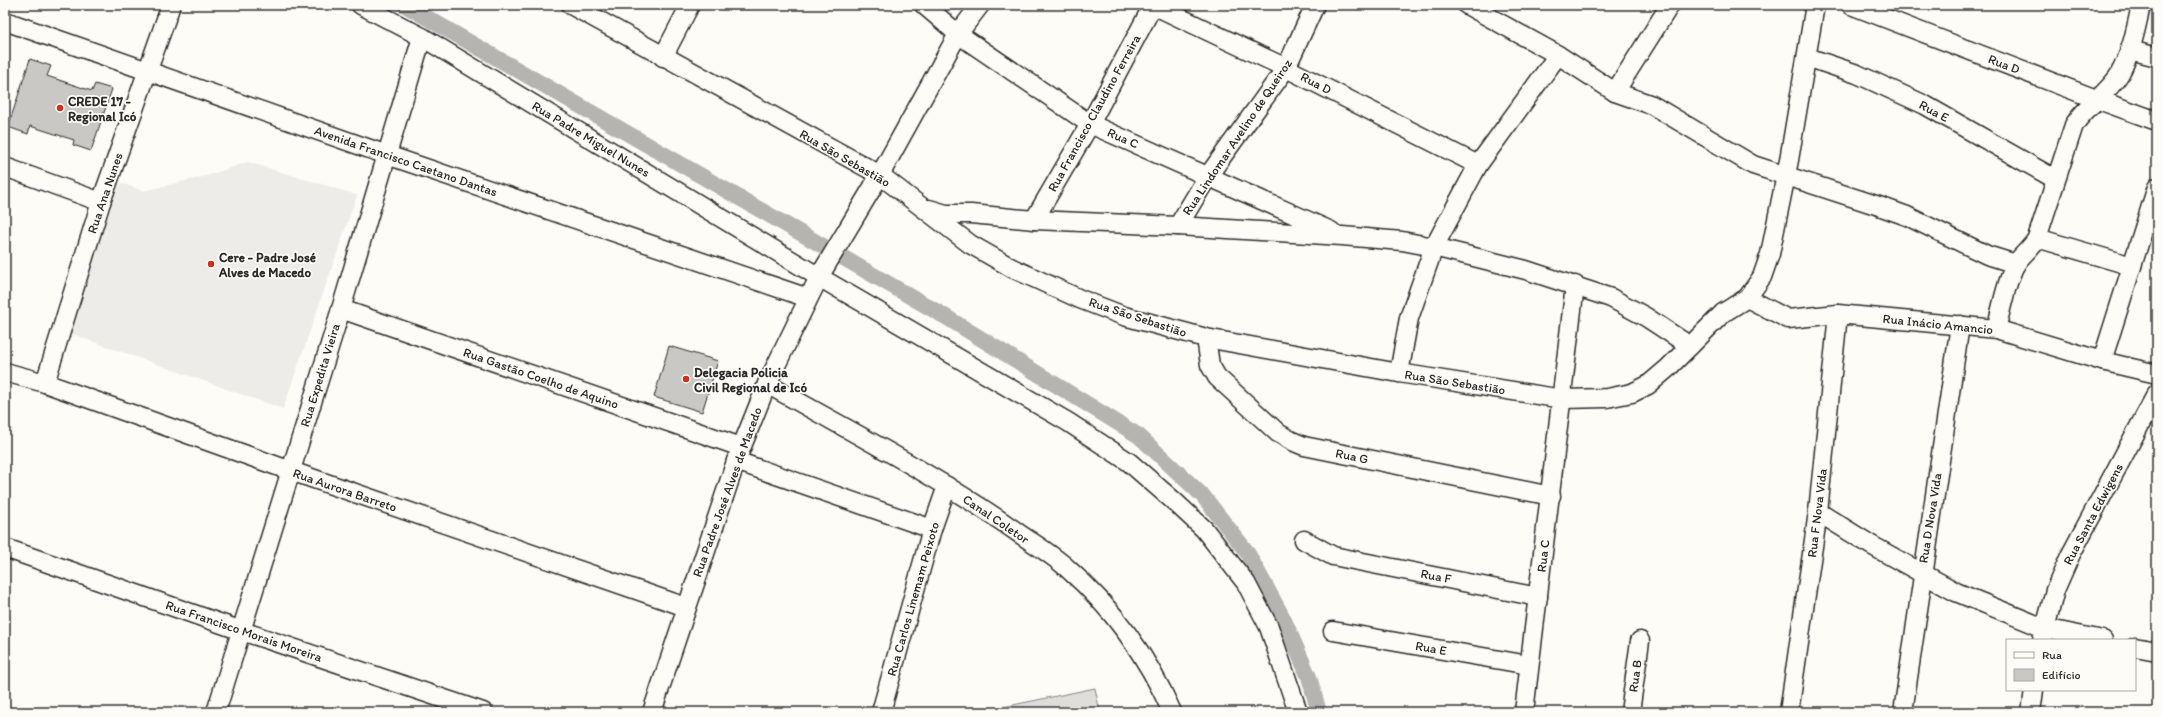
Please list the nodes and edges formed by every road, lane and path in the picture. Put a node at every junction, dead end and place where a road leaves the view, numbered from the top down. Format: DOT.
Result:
graph roads {
  1 [pos="171,5"];
  2 [pos="361,5"];
  3 [pos="571,5"];
  4 [pos="690,5"];
  5 [pos="924,5"];
  6 [pos="980,5"];
  7 [pos="1153,5"];
  8 [pos="1315,5"];
  9 [pos="1467,5"];
  10 [pos="1670,5"];
  11 [pos="1815,5"];
  12 [pos="1851,5"];
  13 [pos="2141,5"];
  14 [pos="1489,10"];
  15 [pos="5,21"];
  16 [pos="958,34"];
  17 [pos="422,37"];
  18 [pos="2130,50"];
  19 [pos="1558,54"];
  20 [pos="663,57"];
  21 [pos="1807,57"];
  22 [pos="2157,57"];
  23 [pos="1286,68"];
  24 [pos="147,71"];
  25 [pos="1615,92"];
  26 [pos="2096,99"];
  27 [pos="2157,121"];
  28 [pos="1090,124"];
  29 [pos="387,155"];
  30 [pos="1478,165"];
  31 [pos="5,167"];
  32 [pos="880,175"];
  33 [pos="1786,175"];
  34 [pos="1208,176"];
  35 [pos="2055,179"];
  36 [pos="2157,187"];
  37 [pos="101,202"];
  38 [pos="921,206"];
  39 [pos="1034,220"];
  40 [pos="1178,226"];
  41 [pos="1342,236"];
  42 [pos="2037,238"];
  43 [pos="1434,247"];
  44 [pos="2016,264"];
  45 [pos="2132,266"];
  46 [pos="822,271"];
  47 [pos="1575,285"];
  48 [pos="808,298"];
  49 [pos="1747,298"];
  50 [pos="341,310"];
  51 [pos="1838,314"];
  52 [pos="1960,325"];
  53 [pos="1996,329"];
  54 [pos="1206,338"];
  55 [pos="1690,346"];
  56 [pos="2102,361"];
  57 [pos="5,372"];
  58 [pos="1399,373"];
  59 [pos="2157,374"];
  60 [pos="44,383"];
  61 [pos="767,384"];
  62 [pos="2157,393"];
  63 [pos="1563,399"];
  64 [pos="738,454"];
  65 [pos="291,471"];
  66 [pos="947,486"];
  67 [pos="1550,496"];
  68 [pos="1818,512"];
  69 [pos="932,529"];
  70 [pos="1304,540"];
  71 [pos="5,548"];
  72 [pos="1922,572"];
  73 [pos="1538,597"];
  74 [pos="686,607"];
  75 [pos="242,631"];
  76 [pos="1332,631"];
  77 [pos="2043,634"];
  78 [pos="2093,639"];
  79 [pos="1640,641"];
  80 [pos="2136,647"];
  81 [pos="2157,651"];
  82 [pos="1529,665"];
  83 [pos="2034,691"];
  84 [pos="216,712"];
  85 [pos="484,712"];
  86 [pos="652,712"];
  87 [pos="881,712"];
  88 [pos="1172,712"];
  89 [pos="1298,712"];
  90 [pos="1524,712"];
  91 [pos="1630,712"];
  92 [pos="1789,712"];
  93 [pos="1903,712"];
  94 [pos="2031,712"];
  1 -- 24 [label="street, Rua Ana Nunes"];
  2 -- 17 [label="street, Rua Padre Miguel Nunes"];
  3 -- 20 [label="street, Rua São Sebastião"];
  4 -- 20 [label="street"];
  5 -- 16 [label="street, Rua C"];
  6 -- 16 [label="street, Rua Padre José Alves de Macedo"];
  7 -- 23 [label="street, Rua D"];
  7 -- 28 [label="street, Rua Francisco Claudino Ferreira"];
  8 -- 23 [label="street, Rua Lindomar Avelino de Queiroz"];
  9 -- 14 [label="street"];
  10 -- 25 [label="street"];
  11 -- 21 [label="street"];
  12 -- 26 [label="street, Rua D"];
  13 -- 18 [label="street"];
  14 -- 19 [label="street"];
  15 -- 24 [label="street, Avenida Francisco Caetano Dantas"];
  16 -- 28 [label="street, Rua C"];
  16 -- 32 [label="street, Rua Padre José Alves de Macedo"];
  17 -- 29 [label="street, Rua Expedita Vieira"];
  17 -- 46 [label="street, Rua Padre Miguel Nunes"];
  18 -- 22 [label="street"];
  18 -- 26 [label="street"];
  19 -- 25 [label="street"];
  19 -- 30 [label="street"];
  20 -- 32 [label="street, Rua São Sebastião"];
  21 -- 33 [label="street"];
  21 -- 35 [label="street, Rua E"];
  23 -- 30 [label="street, Rua D"];
  23 -- 34 [label="street, Rua Lindomar Avelino de Queiroz"];
  24 -- 29 [label="street, Avenida Francisco Caetano Dantas"];
  24 -- 37 [label="street, Rua Ana Nunes"];
  25 -- 33 [label="street"];
  26 -- 27 [label="street, Rua D"];
  26 -- 35 [label="street"];
  28 -- 34 [label="street, Rua C"];
  28 -- 39 [label="street, Rua Francisco Claudino Ferreira"];
  29 -- 48 [label="street, Avenida Francisco Caetano Dantas"];
  29 -- 50 [label="street, Rua Expedita Vieira"];
  30 -- 43 [label="street"];
  31 -- 37 [label="street"];
  32 -- 38 [label="street, Rua São Sebastião"];
  32 -- 46 [label="street, Rua Padre José Alves de Macedo"];
  33 -- 44 [label="street"];
  33 -- 49 [label="street"];
  34 -- 40 [label="street, Rua Lindomar Avelino de Queiroz"];
  34 -- 41 [label="street, Rua C"];
  35 -- 42 [label="street"];
  36 -- 45 [label="street"];
  37 -- 60 [label="street, Rua Ana Nunes"];
  38 -- 39 [label="street"];
  38 -- 54 [label="street, Rua São Sebastião"];
  39 -- 40 [label="street"];
  40 -- 41 [label="street"];
  41 -- 43 [label="street"];
  42 -- 44 [label="street"];
  42 -- 45 [label="street"];
  43 -- 47 [label="street"];
  43 -- 58 [label="street"];
  44 -- 53 [label="street"];
  45 -- 56 [label="street"];
  46 -- 48 [label="street, Rua Padre José Alves de Macedo"];
  46 -- 89 [label="street, Rua Padre Miguel Nunes"];
  47 -- 55 [label="street"];
  47 -- 63 [label="street, Rua C"];
  48 -- 61 [label="street, Rua Padre José Alves de Macedo"];
  49 -- 51 [label="street, Rua Inácio Amancio"];
  49 -- 55 [label="street, Rua São Sebastião"];
  50 -- 64 [label="street, Rua Gastão Coelho de Aquino"];
  50 -- 65 [label="street, Rua Expedita Vieira"];
  51 -- 52 [label="street, Rua Inácio Amancio"];
  51 -- 68 [label="street, Rua F Nova Vida"];
  52 -- 53 [label="street, Rua Inácio Amancio"];
  52 -- 72 [label="street, Rua D Nova Vida"];
  53 -- 56 [label="street, Rua Inácio Amancio"];
  54 -- 58 [label="street, Rua São Sebastião"];
  54 -- 67 [label="street, Rua G"];
  55 -- 63 [label="street, Rua São Sebastião"];
  56 -- 59 [label="street, Rua Inácio Amancio"];
  57 -- 60 [label="street, Rua Aurora Barreto"];
  58 -- 63 [label="street, Rua São Sebastião"];
  60 -- 65 [label="street, Rua Aurora Barreto"];
  61 -- 64 [label="street, Rua Padre José Alves de Macedo"];
  61 -- 66 [label="street, Canal Coletor"];
  62 -- 77 [label="street, Rua Santa Edwigens"];
  63 -- 67 [label="street, Rua C"];
  64 -- 69 [label="street, Rua Gastão Coelho de Aquino"];
  64 -- 74 [label="street, Rua Padre José Alves de Macedo"];
  65 -- 74 [label="street, Rua Aurora Barreto"];
  65 -- 75 [label="street, Rua Expedita Vieira"];
  66 -- 69 [label="street, Rua Carlos Linemam Peixoto"];
  66 -- 88 [label="street, Canal Coletor"];
  67 -- 73 [label="street, Rua C"];
  68 -- 72 [label="street"];
  68 -- 92 [label="street, Rua F Nova Vida"];
  69 -- 87 [label="street, Rua Carlos Linemam Peixoto"];
  70 -- 73 [label="street, Rua F"];
  71 -- 75 [label="street, Rua Francisco Morais Moreira"];
  72 -- 77 [label="street"];
  72 -- 93 [label="street, Rua D Nova Vida"];
  73 -- 82 [label="street, Rua C"];
  74 -- 86 [label="street, Rua Padre José Alves de Macedo"];
  75 -- 84 [label="street, Rua Expedita Vieira"];
  75 -- 85 [label="street, Rua Francisco Morais Moreira"];
  76 -- 82 [label="street, Rua E"];
  77 -- 78 [label="street"];
  79 -- 91 [label="street, Rua B"];
  80 -- 81 [label="street"];
  82 -- 90 [label="street, Rua C"];
  83 -- 94 [label="street"];
}
